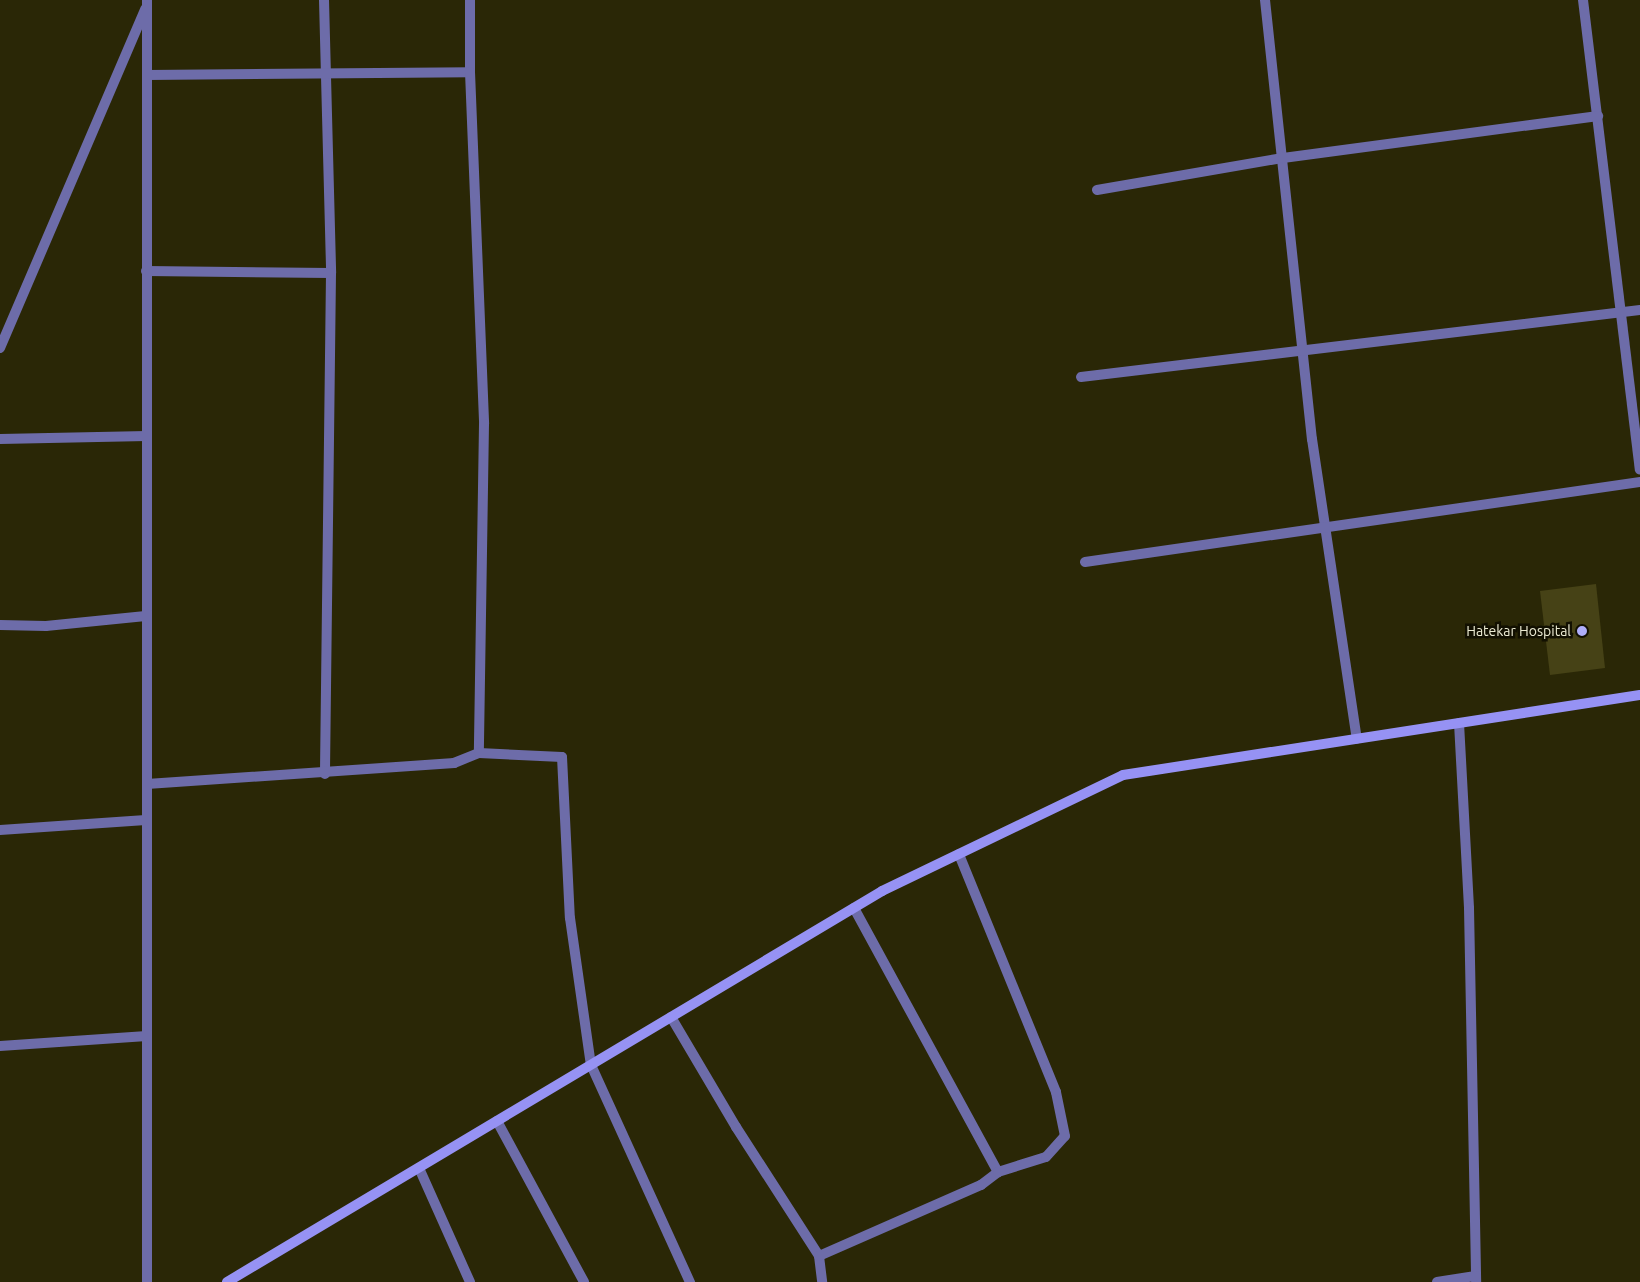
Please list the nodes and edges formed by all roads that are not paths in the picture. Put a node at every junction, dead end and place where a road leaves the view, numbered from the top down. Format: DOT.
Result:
graph roads {
  1 [pos="324,0"];
  2 [pos="470,0"];
  3 [pos="1276,0"];
  4 [pos="1583,0"];
  5 [pos="1265,1"];
  6 [pos="147,3"];
  7 [pos="324,71"];
  8 [pos="470,72"];
  9 [pos="146,76"];
  10 [pos="1598,116"];
  11 [pos="1283,158"];
  12 [pos="1097,190"];
  13 [pos="146,271"];
  14 [pos="331,273"];
  15 [pos="1640,310"];
  16 [pos="1622,312"];
  17 [pos="0,348"];
  18 [pos="1303,350"];
  19 [pos="1082,377"];
  20 [pos="146,436"];
  21 [pos="0,439"];
  22 [pos="1640,470"];
  23 [pos="1640,482"];
  24 [pos="1325,527"];
  25 [pos="1084,562"];
  26 [pos="146,616"];
  27 [pos="0,625"];
  28 [pos="1640,695"];
  29 [pos="1458,723"];
  30 [pos="1357,739"];
  31 [pos="479,753"];
  32 [pos="325,774"];
  33 [pos="147,784"];
  34 [pos="146,820"];
  35 [pos="0,830"];
  36 [pos="959,854"];
  37 [pos="854,908"];
  38 [pos="671,1017"];
  39 [pos="147,1036"];
  40 [pos="0,1046"];
  41 [pos="591,1065"];
  42 [pos="496,1121"];
  43 [pos="419,1168"];
  44 [pos="998,1172"];
  45 [pos="819,1256"];
  46 [pos="1476,1279"];
  47 [pos="234,1280"];
  48 [pos="147,1282"];
  49 [pos="470,1282"];
  50 [pos="584,1282"];
  51 [pos="690,1282"];
  52 [pos="822,1282"];
  53 [pos="1437,1282"];
  1 -- 7 [label="street"];
  2 -- 8 [label="street"];
  3 -- 5 [label="street"];
  4 -- 10 [label="street"];
  5 -- 11 [label="street"];
  6 -- 9 [label="street"];
  6 -- 17 [label="street"];
  7 -- 8 [label="street"];
  7 -- 9 [label="street"];
  7 -- 14 [label="street"];
  8 -- 31 [label="street"];
  9 -- 13 [label="street"];
  10 -- 11 [label="street"];
  10 -- 16 [label="street"];
  11 -- 12 [label="street"];
  11 -- 18 [label="street"];
  13 -- 14 [label="street"];
  13 -- 20 [label="street"];
  14 -- 32 [label="street"];
  15 -- 16 [label="street"];
  16 -- 18 [label="street"];
  16 -- 22 [label="street"];
  18 -- 19 [label="street"];
  18 -- 24 [label="street"];
  20 -- 21 [label="street"];
  20 -- 26 [label="street"];
  23 -- 24 [label="street"];
  24 -- 25 [label="street"];
  24 -- 30 [label="street"];
  26 -- 27 [label="street"];
  26 -- 33 [label="street"];
  28 -- 29 [label="main road"];
  29 -- 30 [label="main road"];
  29 -- 46 [label="street"];
  30 -- 36 [label="main road"];
  31 -- 32 [label="street"];
  31 -- 41 [label="street"];
  32 -- 33 [label="street"];
  33 -- 34 [label="street"];
  34 -- 35 [label="street"];
  34 -- 39 [label="street"];
  36 -- 37 [label="main road"];
  36 -- 44 [label="street"];
  37 -- 38 [label="main road"];
  37 -- 44 [label="street"];
  38 -- 41 [label="main road"];
  38 -- 45 [label="street"];
  39 -- 40 [label="street"];
  39 -- 48 [label="street"];
  41 -- 42 [label="main road"];
  41 -- 51 [label="street"];
  42 -- 43 [label="main road"];
  42 -- 50 [label="street"];
  43 -- 47 [label="main road"];
  43 -- 49 [label="street"];
  44 -- 45 [label="street"];
  45 -- 52 [label="street"];
  46 -- 53 [label="street"];
}
